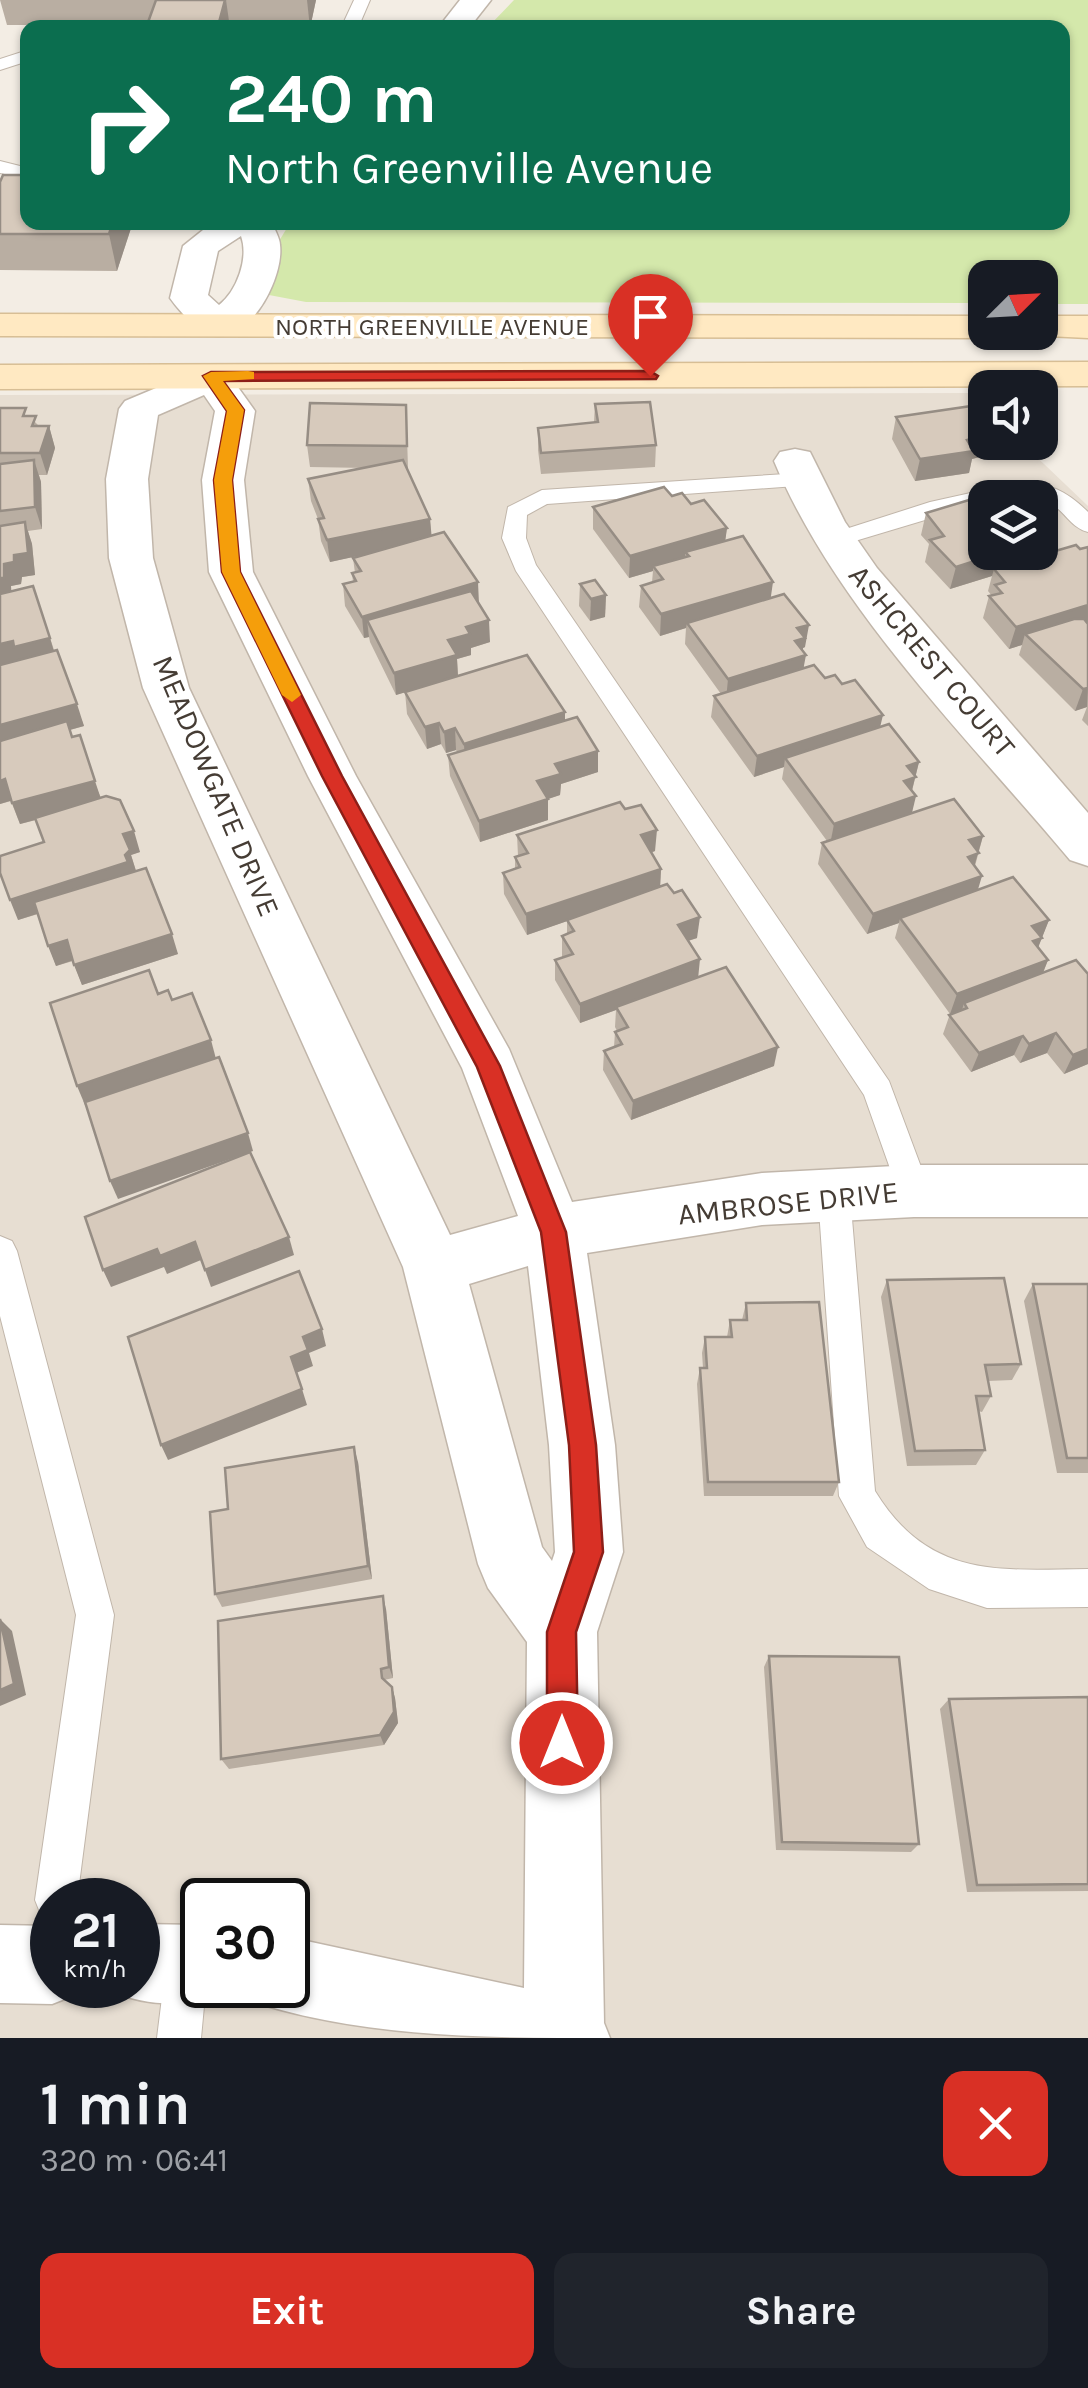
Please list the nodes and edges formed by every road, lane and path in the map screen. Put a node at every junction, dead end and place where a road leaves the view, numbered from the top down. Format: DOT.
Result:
graph roads {
  1 [pos="476,0"];
  2 [pos="460,20"];
  3 [pos="226,230"];
  4 [pos="257,230"];
  5 [pos="0,325"];
  6 [pos="1058,327"];
  7 [pos="1088,327"];
  8 [pos="968,328"];
  9 [pos="215,351"];
  10 [pos="1088,374"];
  11 [pos="0,376"];
  12 [pos="799,471"];
  13 [pos="1088,525"];
  14 [pos="835,540"];
  15 [pos="1088,847"];
  16 [pos="914,1190"];
  17 [pos="1088,1191"];
  18 [pos="834,1195"];
  19 [pos="554,1232"];
  20 [pos="0,1252"];
  21 [pos="434,1266"];
  22 [pos="1088,1588"];
  23 [pos="562,1632"];
  24 [pos="53,1878"];
  25 [pos="176,1963"];
  26 [pos="310,1981"];
  27 [pos="179,2038"];
  28 [pos="566,2038"];
  1 -- 2 [label="street"];
  3 -- 9 [label="street"];
  4 -- 9 [label="street"];
  5 -- 9 [label="main road, NORTH GREENVILLE AVENUE"];
  6 -- 7 [label="main road"];
  8 -- 9 [label="main road, NORTH GREENVILLE AVENUE"];
  9 -- 10 [label="main road, NORTH GREENVILLE AVENUE"];
  9 -- 11 [label="main road, NORTH GREENVILLE AVENUE"];
  9 -- 19 [label="street"];
  9 -- 21 [label="street, MEADOWGATE DRIVE"];
  12 -- 14 [label="street, ASHCREST COURT"];
  12 -- 16 [label="lane"];
  13 -- 14 [label="lane"];
  14 -- 15 [label="street, ASHCREST COURT"];
  16 -- 17 [label="street, AMBROSE DRIVE"];
  16 -- 18 [label="street, AMBROSE DRIVE"];
  18 -- 19 [label="street, AMBROSE DRIVE"];
  18 -- 22 [label="lane"];
  19 -- 21 [label="street, AMBROSE DRIVE"];
  19 -- 23 [label="street"];
  20 -- 24 [label="lane"];
  21 -- 23 [label="street, MEADOWGATE DRIVE"];
  23 -- 28 [label="street"];
  25 -- 27 [label="lane"];
  26 -- 28 [label="street"];
}
